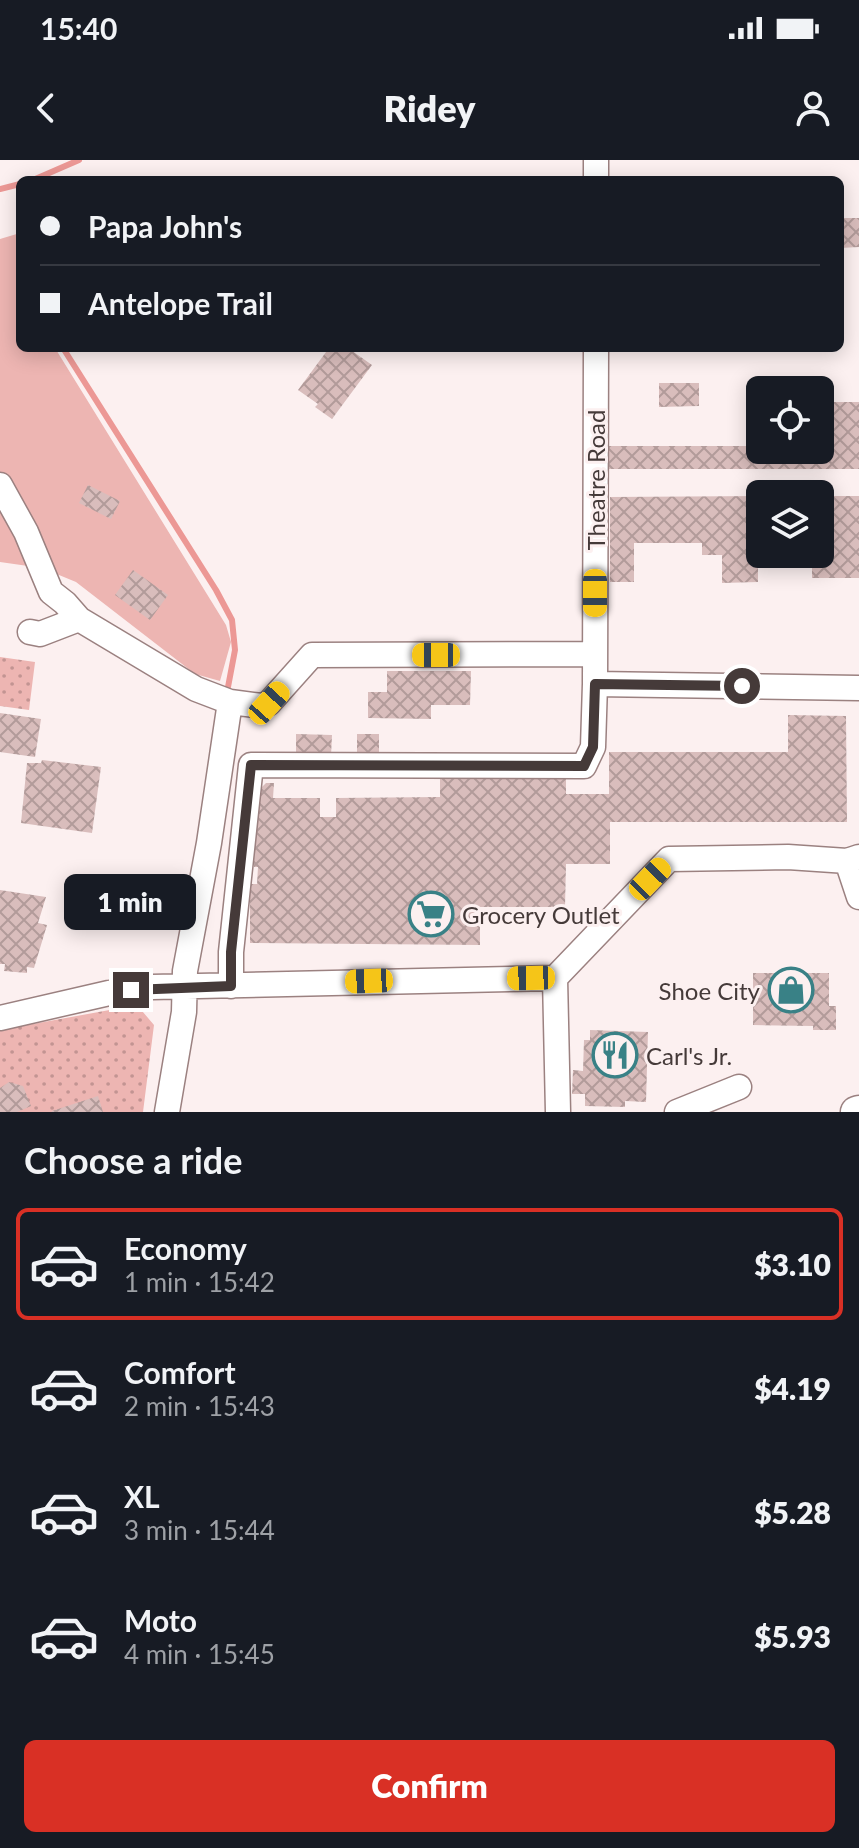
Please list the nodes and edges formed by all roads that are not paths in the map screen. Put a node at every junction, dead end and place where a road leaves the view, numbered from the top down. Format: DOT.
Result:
graph roads {
  1 [pos="596,352"];
  2 [pos="0,485"];
  3 [pos="79,619"];
  4 [pos="30,632"];
  5 [pos="595,654"];
  6 [pos="595,684"];
  7 [pos="859,688"];
  8 [pos="230,702"];
  9 [pos="853,859"];
  10 [pos="859,897"];
  11 [pos="555,978"];
  12 [pos="231,986"];
  13 [pos="185,988"];
  14 [pos="0,1018"];
  15 [pos="739,1087"];
  16 [pos="167,1112"];
  17 [pos="558,1112"];
  18 [pos="677,1112"];
  1 -- 5 [label="street, Theatre Road"];
  2 -- 3 [label="street"];
  3 -- 4 [label="street"];
  3 -- 8 [label="street"];
  5 -- 6 [label="street, Theatre Road"];
  5 -- 8 [label="street"];
  6 -- 7 [label="street"];
  6 -- 12 [label="street, Theatre Road"];
  8 -- 13 [label="street"];
  9 -- 10 [label="street"];
  9 -- 11 [label="street"];
  11 -- 12 [label="street"];
  11 -- 17 [label="street"];
  12 -- 13 [label="street"];
  13 -- 14 [label="street"];
  13 -- 16 [label="street"];
  15 -- 18 [label="street"];
}
